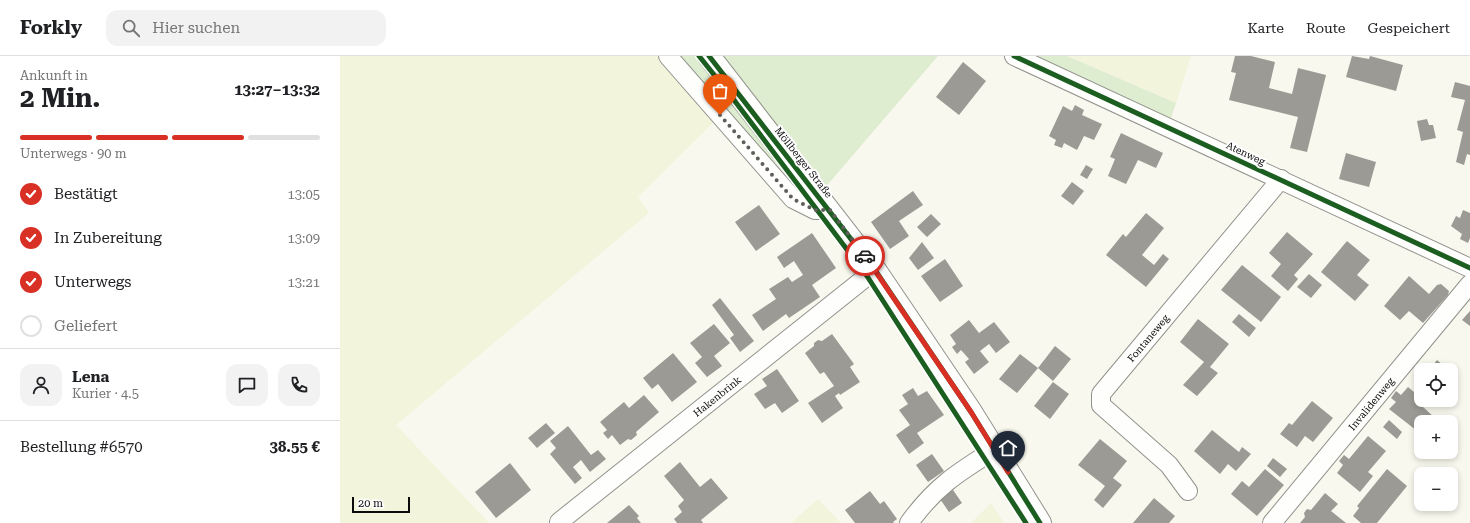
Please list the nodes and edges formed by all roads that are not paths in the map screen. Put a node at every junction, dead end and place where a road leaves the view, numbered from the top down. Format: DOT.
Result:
graph roads {
  1 [pos="668,56"];
  2 [pos="709,56"];
  3 [pos="1014,56"];
  4 [pos="1281,179"];
  5 [pos="830,210"];
  6 [pos="1470,268"];
  7 [pos="875,270"];
  8 [pos="1470,284"];
  9 [pos="994,450"];
  10 [pos="1188,491"];
  11 [pos="559,522"];
  12 [pos="909,523"];
  13 [pos="1040,523"];
  14 [pos="1272,523"];
  1 -- 5 [label="street"];
  2 -- 5 [label="street, Möllberger Straße"];
  3 -- 4 [label="street, Atenweg"];
  4 -- 6 [label="street, Atenweg"];
  4 -- 10 [label="street, Fontaneweg"];
  5 -- 7 [label="street, Möllberger Straße"];
  7 -- 9 [label="street, Möllberger Straße"];
  7 -- 11 [label="street, Hakenbrink"];
  8 -- 14 [label="street, Invalidenweg"];
  9 -- 12 [label="street"];
  9 -- 13 [label="street, Möllberger Straße"];
}
